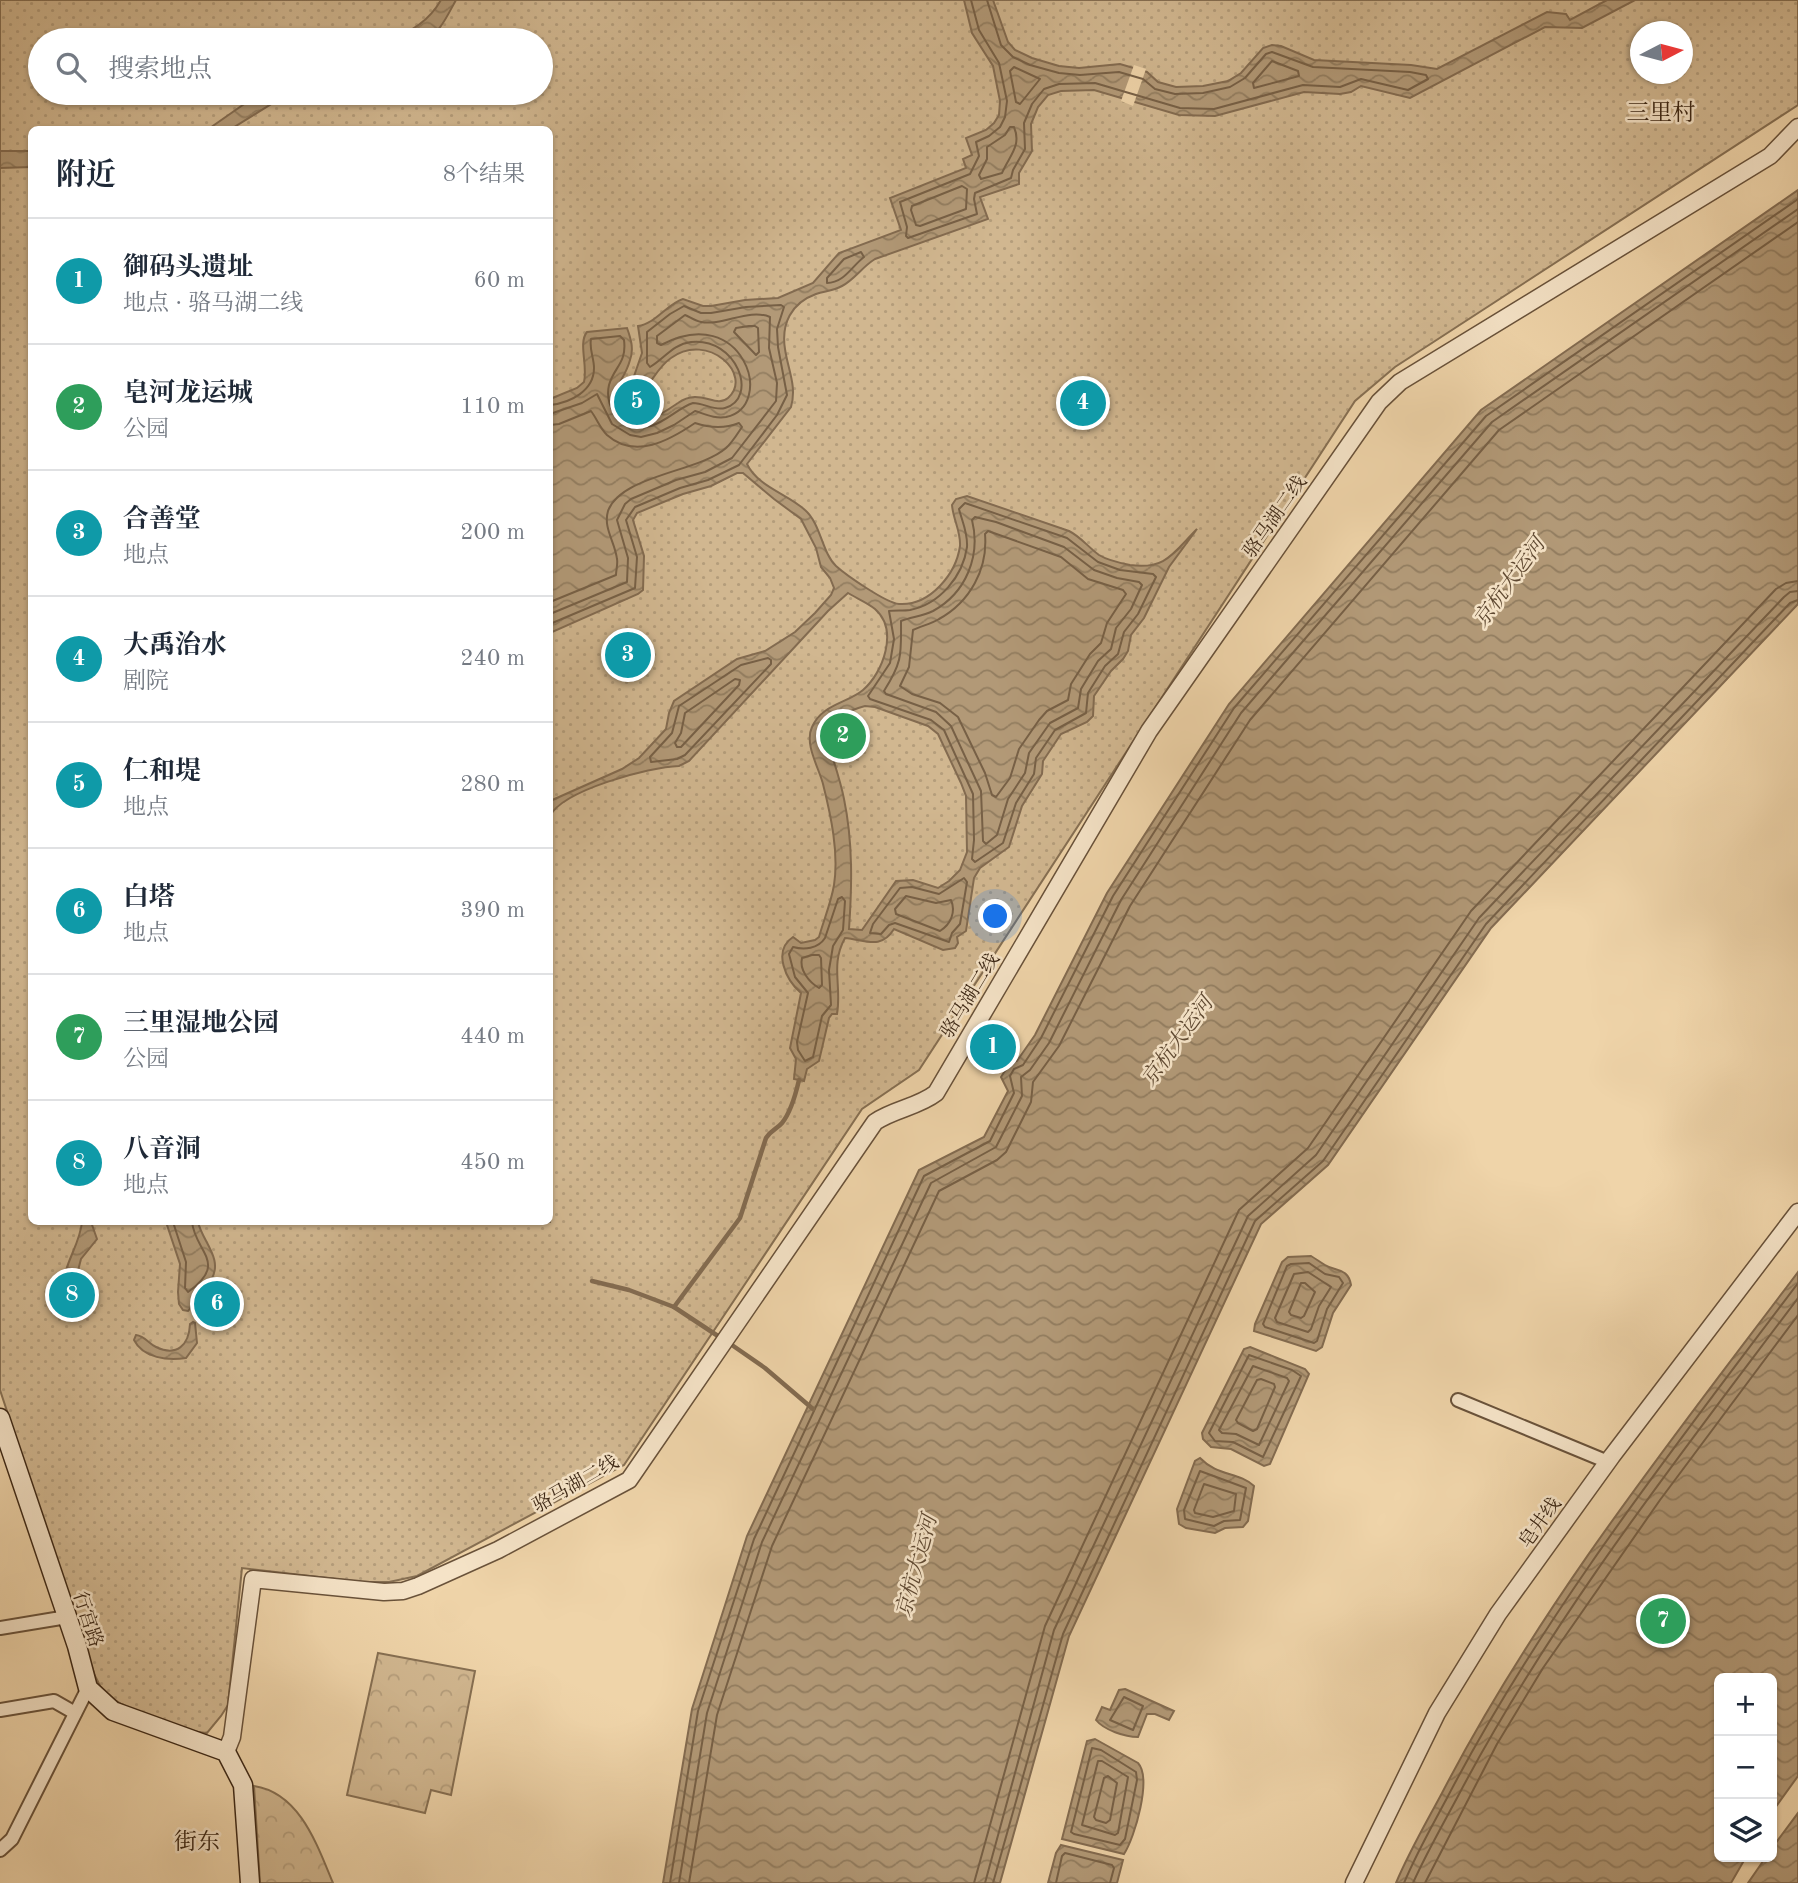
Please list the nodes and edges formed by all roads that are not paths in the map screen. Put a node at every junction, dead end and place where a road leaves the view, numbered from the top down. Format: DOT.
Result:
graph roads {
  1 [pos="1798,127"];
  2 [pos="1798,1212"];
  3 [pos="1458,1400"];
  4 [pos="0,1418"];
  5 [pos="1608,1462"];
  6 [pos="67,1617"];
  7 [pos="0,1628"];
  8 [pos="88,1688"];
  9 [pos="0,1710"];
  10 [pos="75,1713"];
  11 [pos="226,1752"];
  12 [pos="0,1850"];
  13 [pos="250,1883"];
  14 [pos="1354,1883"];
  1 -- 11 [label="street, 骆马湖二线"];
  2 -- 5 [label="street, 皂井线"];
  3 -- 5 [label="street"];
  4 -- 6 [label="main road, 行宫路"];
  5 -- 14 [label="street, 皂井线"];
  6 -- 7 [label="street"];
  6 -- 8 [label="main road, 行宫路"];
  8 -- 10 [label="street"];
  8 -- 11 [label="main road"];
  9 -- 10 [label="street"];
  10 -- 12 [label="street"];
  11 -- 13 [label="main road"];
}
